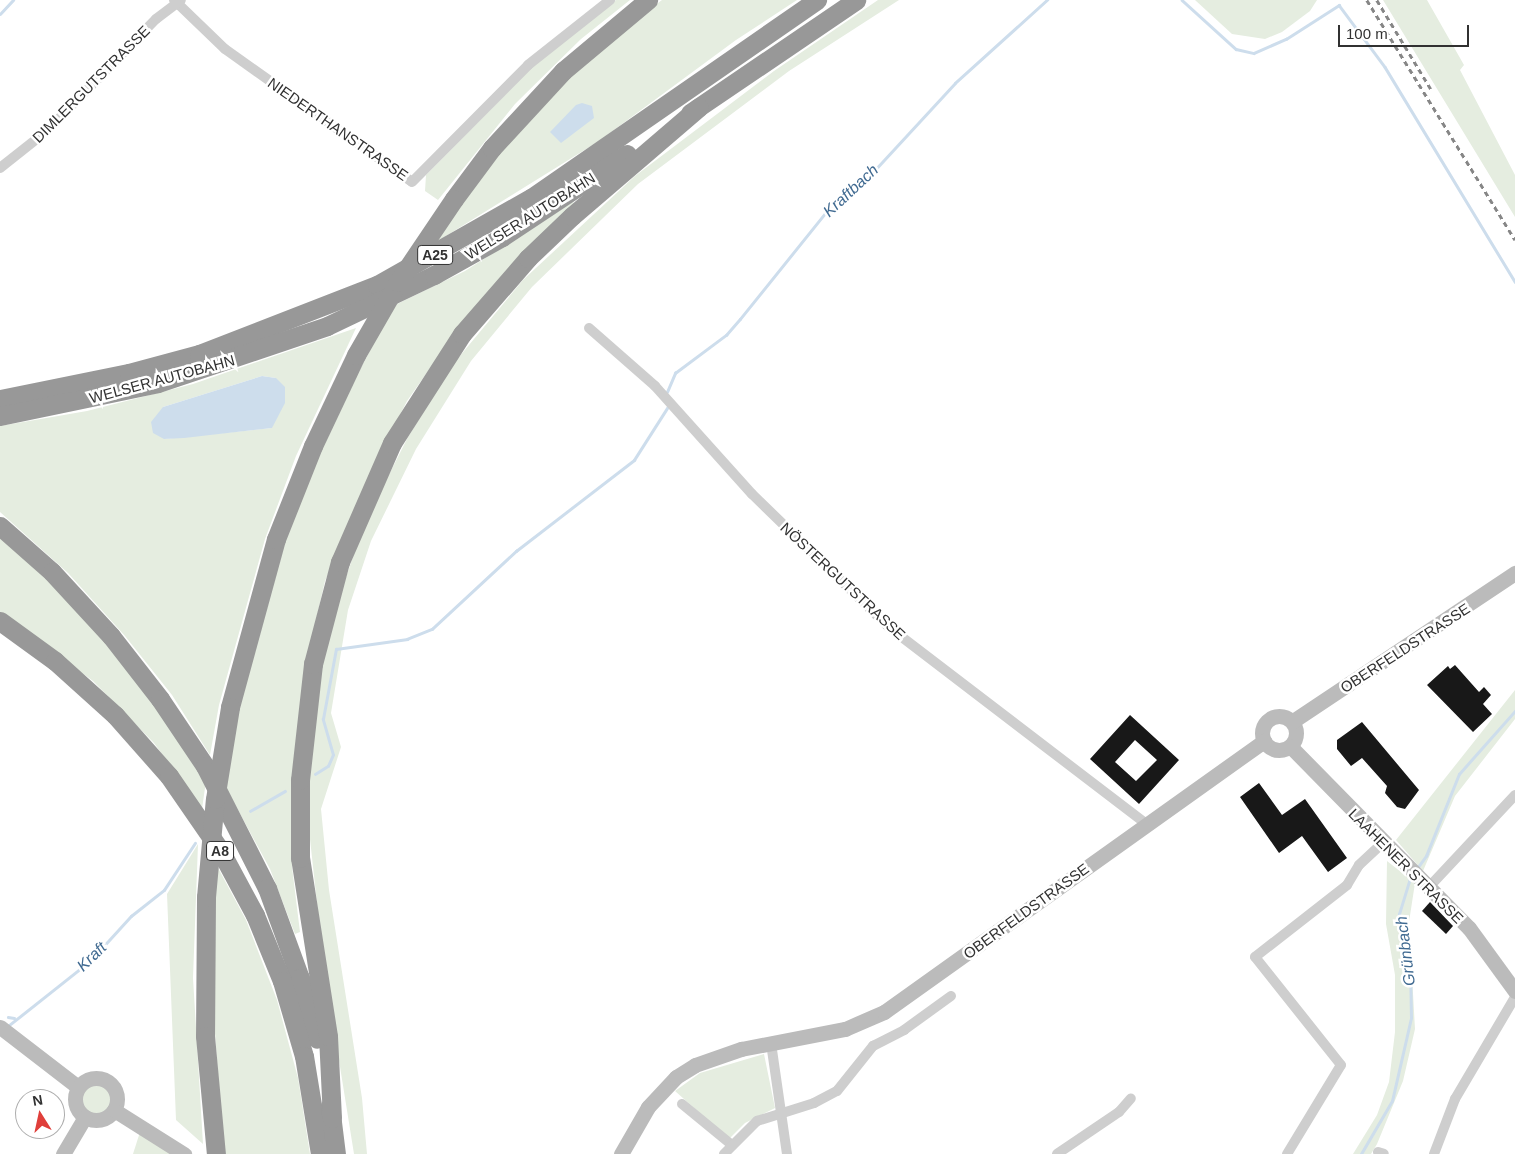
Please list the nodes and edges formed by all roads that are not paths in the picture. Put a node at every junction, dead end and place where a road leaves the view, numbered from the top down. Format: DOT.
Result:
graph roads {
  1 [pos="610,0"];
  2 [pos="648,0"];
  3 [pos="817,0"];
  4 [pos="856,0"];
  5 [pos="177,1"];
  6 [pos="699,107"];
  7 [pos="0,168"];
  8 [pos="589,328"];
  9 [pos="0,398"];
  10 [pos="0,416"];
  11 [pos="0,526"];
  12 [pos="1515,573"];
  13 [pos="0,621"];
  14 [pos="1292,721"];
  15 [pos="1264,741"];
  16 [pos="1290,746"];
  17 [pos="1515,795"];
  18 [pos="1146,824"];
  19 [pos="1383,843"];
  20 [pos="1429,887"];
  21 [pos="1515,991"];
  22 [pos="951,996"];
  23 [pos="1515,997"];
  24 [pos="4,1031"];
  25 [pos="771,1043"];
  26 [pos="78,1087"];
  27 [pos="1131,1098"];
  28 [pos="682,1104"];
  29 [pos="114,1110"];
  30 [pos="781,1112"];
  31 [pos="85,1117"];
  32 [pos="332,1118"];
  33 [pos="732,1146"];
  34 [pos="216,1150"];
  35 [pos="62,1154"];
  36 [pos="184,1154"];
  37 [pos="320,1154"];
  38 [pos="336,1154"];
  39 [pos="621,1154"];
  40 [pos="724,1154"];
  41 [pos="787,1154"];
  42 [pos="1058,1154"];
  43 [pos="1287,1154"];
  44 [pos="1434,1154"];
  1 -- 5 [label="street, NIEDERTHANSTRASSE"];
  2 -- 34 [label="highway, bridge"];
  3 -- 9 [label="highway, WELSER AUTOBAHN / A25"];
  4 -- 6 [label="highway, WELSER AUTOBAHN / A25"];
  5 -- 7 [label="street, DIMLERGUTSTRASSE"];
  6 -- 10 [label="highway, WELSER AUTOBAHN / A25"];
  6 -- 32 [label="highway"];
  8 -- 18 [label="street, NÖSTERGUTSTRASSE"];
  11 -- 32 [label="highway, A8"];
  12 -- 14 [label="main road, OBERFELDSTRASSE"];
  13 -- 37 [label="highway, A8"];
  14 -- 15 [label="main road"];
  14 -- 16 [label="main road"];
  15 -- 16 [label="main road"];
  15 -- 18 [label="main road, OBERFELDSTRASSE"];
  16 -- 19 [label="main road, LAAHENER STRASSE"];
  17 -- 20 [label="street"];
  18 -- 25 [label="main road, OBERFELDSTRASSE"];
  19 -- 20 [label="main road, LAAHENER STRASSE"];
  19 -- 43 [label="street"];
  20 -- 21 [label="main road, LAAHENER STRASSE"];
  22 -- 30 [label="street"];
  23 -- 44 [label="street"];
  24 -- 26 [label="main road"];
  25 -- 30 [label="street"];
  25 -- 39 [label="main road, OBERFELDSTRASSE"];
  26 -- 29 [label="main road"];
  26 -- 31 [label="main road"];
  27 -- 42 [label="street"];
  28 -- 33 [label="street"];
  29 -- 31 [label="main road"];
  29 -- 36 [label="main road"];
  30 -- 33 [label="street"];
  30 -- 41 [label="street"];
  31 -- 35 [label="main road"];
  32 -- 38 [label="highway, A8"];
  33 -- 40 [label="street"];
}
